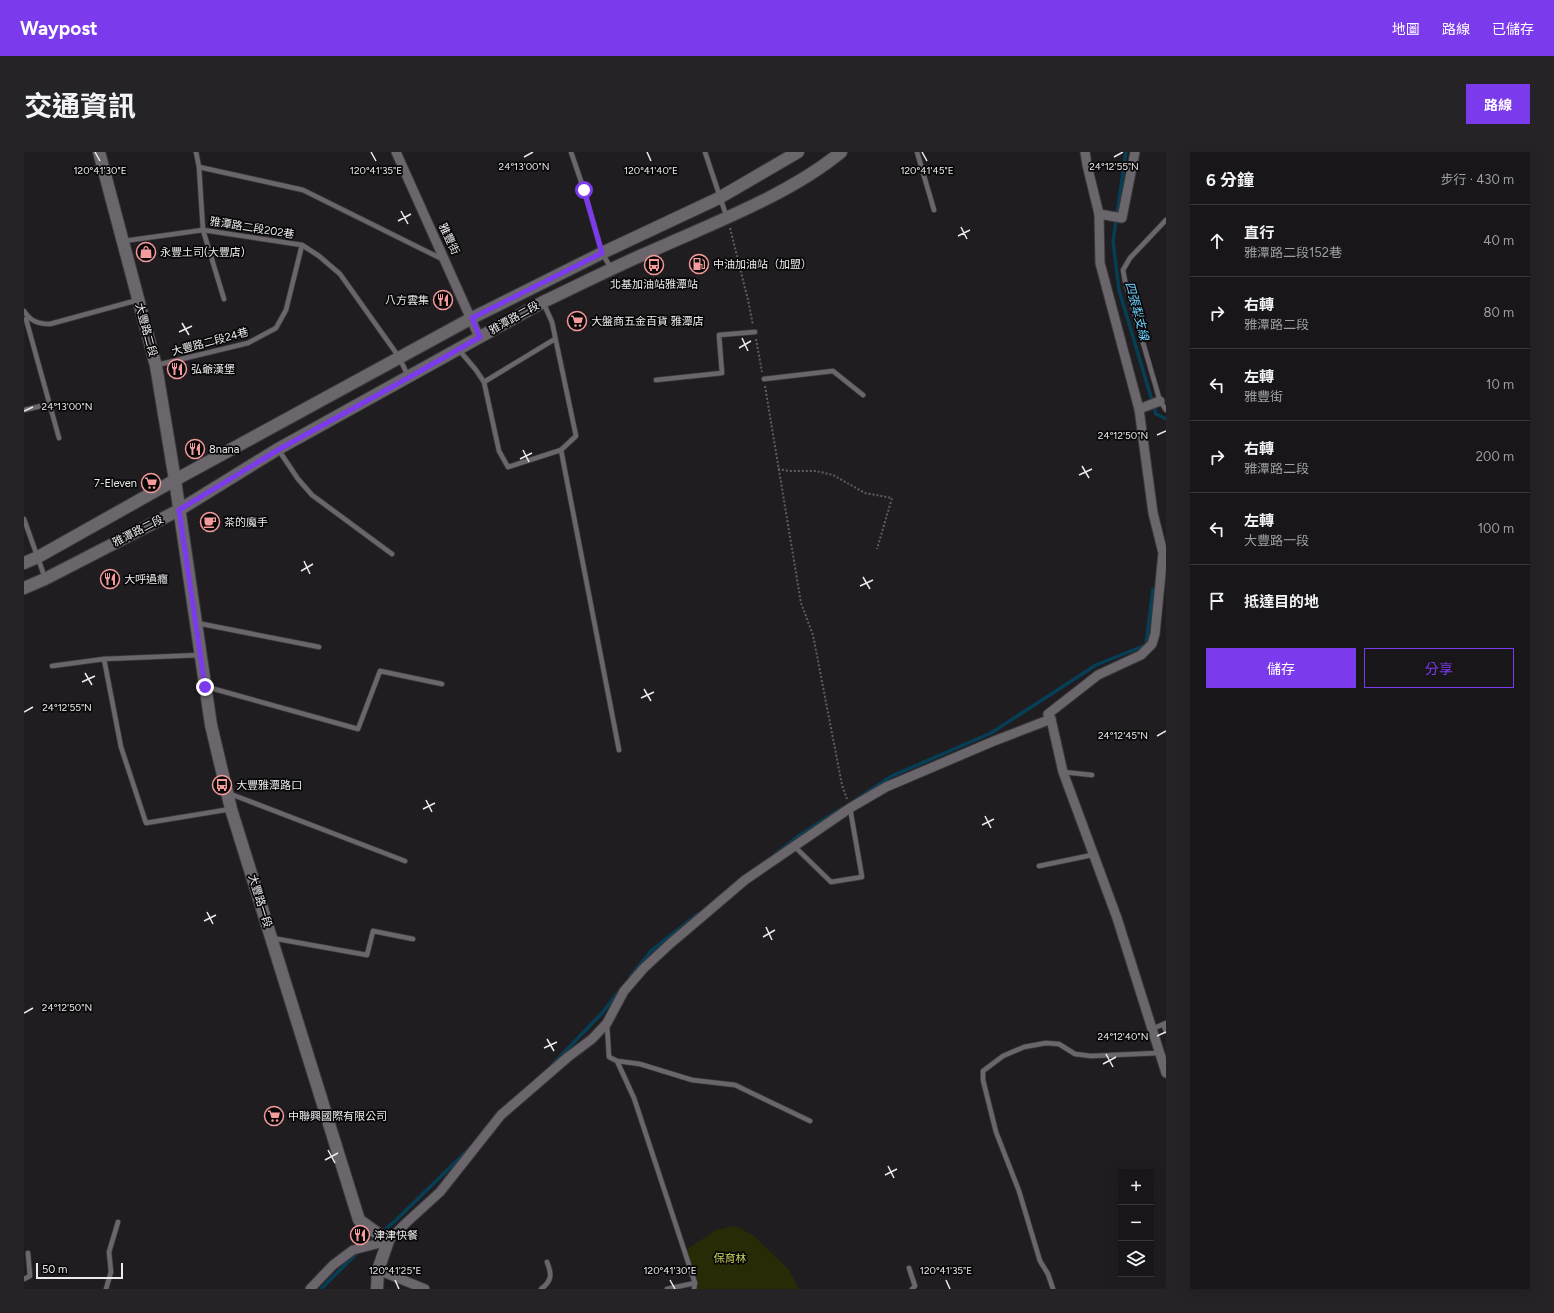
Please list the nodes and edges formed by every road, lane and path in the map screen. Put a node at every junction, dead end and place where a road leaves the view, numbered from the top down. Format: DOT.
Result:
graph roads {
  1 [pos="99,152"];
  2 [pos="196,152"];
  3 [pos="396,152"];
  4 [pos="571,152"];
  5 [pos="705,152"];
  6 [pos="798,152"];
  7 [pos="841,152"];
  8 [pos="917,152"];
  9 [pos="1085,152"];
  10 [pos="1135,152"];
  11 [pos="198,167"];
  12 [pos="719,198"];
  13 [pos="934,210"];
  14 [pos="1099,214"];
  15 [pos="727,218"];
  16 [pos="1166,220"];
  17 [pos="203,230"];
  18 [pos="123,242"];
  19 [pos="302,245"];
  20 [pos="602,253"];
  21 [pos="446,261"];
  22 [pos="611,268"];
  23 [pos="138,300"];
  24 [pos="224,300"];
  25 [pos="543,302"];
  26 [pos="24,311"];
  27 [pos="472,318"];
  28 [pos="26,319"];
  29 [pos="755,332"];
  30 [pos="480,337"];
  31 [pos="555,339"];
  32 [pos="459,350"];
  33 [pos="399,357"];
  34 [pos="156,366"];
  35 [pos="408,378"];
  36 [pos="656,380"];
  37 [pos="764,380"];
  38 [pos="484,382"];
  39 [pos="863,395"];
  40 [pos="1160,401"];
  41 [pos="49,404"];
  42 [pos="1139,409"];
  43 [pos="24,410"];
  44 [pos="1166,410"];
  45 [pos="58,438"];
  46 [pos="278,450"];
  47 [pos="562,450"];
  48 [pos="778,469"];
  49 [pos="175,480"];
  50 [pos="179,510"];
  51 [pos="24,519"];
  52 [pos="877,549"];
  53 [pos="392,554"];
  54 [pos="38,557"];
  55 [pos="24,563"];
  56 [pos="45,579"];
  57 [pos="24,588"];
  58 [pos="195,623"];
  59 [pos="319,647"];
  60 [pos="200,655"];
  61 [pos="104,659"];
  62 [pos="52,666"];
  63 [pos="442,684"];
  64 [pos="205,687"];
  65 [pos="1051,719"];
  66 [pos="619,750"];
  67 [pos="1063,772"];
  68 [pos="1092,775"];
  69 [pos="227,792"];
  70 [pos="850,808"];
  71 [pos="231,809"];
  72 [pos="794,846"];
  73 [pos="1092,855"];
  74 [pos="405,861"];
  75 [pos="1039,866"];
  76 [pos="271,937"];
  77 [pos="413,939"];
  78 [pos="608,1023"];
  79 [pos="1165,1023"];
  80 [pos="1152,1028"];
  81 [pos="1166,1031"];
  82 [pos="1159,1053"];
  83 [pos="618,1061"];
  84 [pos="1166,1073"];
  85 [pos="810,1121"];
  86 [pos="118,1222"];
  87 [pos="388,1241"];
  88 [pos="28,1253"];
  89 [pos="547,1262"];
  90 [pos="909,1268"];
  91 [pos="378,1270"];
  92 [pos="24,1279"];
  93 [pos="694,1283"];
  94 [pos="106,1289"];
  95 [pos="310,1289"];
  96 [pos="377,1289"];
  97 [pos="425,1289"];
  98 [pos="541,1289"];
  99 [pos="667,1289"];
  100 [pos="694,1289"];
  101 [pos="912,1289"];
  102 [pos="1053,1289"];
  1 -- 18 [label="street, 大豐路二段"];
  2 -- 11 [label="lane"];
  3 -- 21 [label="street, 雅豐街"];
  4 -- 20 [label="lane"];
  5 -- 12 [label="lane"];
  6 -- 12 [label="street, 雅潭路二段"];
  7 -- 15 [label="street, 雅潭路二段"];
  8 -- 13 [label="lane"];
  9 -- 14 [label="street"];
  10 -- 14 [label="street"];
  11 -- 17 [label="lane"];
  11 -- 21 [label="lane"];
  12 -- 15 [label="lane"];
  12 -- 20 [label="street, 雅潭路二段"];
  14 -- 42 [label="street"];
  15 -- 22 [label="street, 雅潭路二段"];
  15 -- 29 [label="path"];
  16 -- 40 [label="lane"];
  17 -- 18 [label="lane, 雅潭路二段202巷"];
  17 -- 19 [label="lane, 雅潭路二段202巷"];
  17 -- 24 [label="lane"];
  18 -- 23 [label="street, 大豐路二段"];
  19 -- 33 [label="lane, 雅潭路二段202巷"];
  19 -- 34 [label="lane, 大豐路二段24巷"];
  20 -- 22 [label="lane"];
  20 -- 27 [label="street, 雅潭路二段"];
  21 -- 27 [label="street, 雅豐街"];
  22 -- 25 [label="street, 雅潭路二段"];
  23 -- 26 [label="lane"];
  23 -- 34 [label="street, 大豐路二段"];
  25 -- 30 [label="street, 雅潭路二段"];
  25 -- 31 [label="lane"];
  27 -- 30 [label="street, 雅豐街"];
  27 -- 33 [label="street, 雅潭路二段"];
  28 -- 41 [label="lane"];
  29 -- 36 [label="lane"];
  29 -- 37 [label="path"];
  30 -- 32 [label="street, 雅潭路二段"];
  31 -- 38 [label="lane"];
  31 -- 47 [label="lane"];
  32 -- 35 [label="street, 雅潭路二段"];
  32 -- 38 [label="lane"];
  33 -- 35 [label="lane, 雅潭路二段202巷"];
  33 -- 49 [label="street, 雅潭路二段"];
  34 -- 49 [label="street, 大豐路二段"];
  35 -- 46 [label="street, 雅潭路二段"];
  37 -- 39 [label="lane"];
  37 -- 48 [label="path"];
  38 -- 47 [label="lane"];
  40 -- 42 [label="street"];
  40 -- 44 [label="lane"];
  41 -- 43 [label="lane"];
  41 -- 45 [label="lane"];
  42 -- 65 [label="street"];
  46 -- 50 [label="street, 雅潭路二段"];
  46 -- 53 [label="lane"];
  47 -- 66 [label="lane"];
  48 -- 52 [label="path"];
  48 -- 70 [label="path"];
  49 -- 50 [label="street, 大豐路二段"];
  49 -- 54 [label="street, 雅潭路二段"];
  50 -- 56 [label="street, 雅潭路二段"];
  50 -- 58 [label="street, 大豐路一段"];
  51 -- 54 [label="lane"];
  54 -- 55 [label="street, 雅潭路二段"];
  54 -- 56 [label="lane"];
  56 -- 57 [label="street, 雅潭路二段"];
  58 -- 59 [label="lane"];
  58 -- 60 [label="street, 大豐路一段"];
  60 -- 61 [label="lane"];
  60 -- 64 [label="street, 大豐路一段"];
  61 -- 62 [label="lane"];
  61 -- 71 [label="lane"];
  63 -- 64 [label="lane"];
  64 -- 69 [label="street, 大豐路一段"];
  65 -- 67 [label="street"];
  65 -- 70 [label="street"];
  67 -- 68 [label="lane"];
  67 -- 73 [label="street"];
  69 -- 71 [label="street, 大豐路一段"];
  69 -- 74 [label="lane"];
  70 -- 72 [label="street"];
  70 -- 72 [label="lane"];
  71 -- 76 [label="street, 大豐路一段"];
  72 -- 78 [label="street"];
  73 -- 75 [label="lane"];
  73 -- 80 [label="street"];
  76 -- 77 [label="lane"];
  76 -- 87 [label="street, 大豐路一段"];
  78 -- 83 [label="lane"];
  78 -- 87 [label="street"];
  79 -- 80 [label="lane"];
  79 -- 81 [label="lane"];
  80 -- 82 [label="street"];
  82 -- 84 [label="street"];
  82 -- 102 [label="lane"];
  83 -- 85 [label="lane"];
  83 -- 93 [label="lane"];
  86 -- 94 [label="lane"];
  87 -- 91 [label="street"];
  87 -- 95 [label="street"];
  88 -- 92 [label="lane"];
  89 -- 98 [label="lane"];
  90 -- 101 [label="lane"];
  91 -- 96 [label="street"];
  91 -- 97 [label="street"];
  93 -- 99 [label="lane"];
  93 -- 100 [label="lane"];
}
